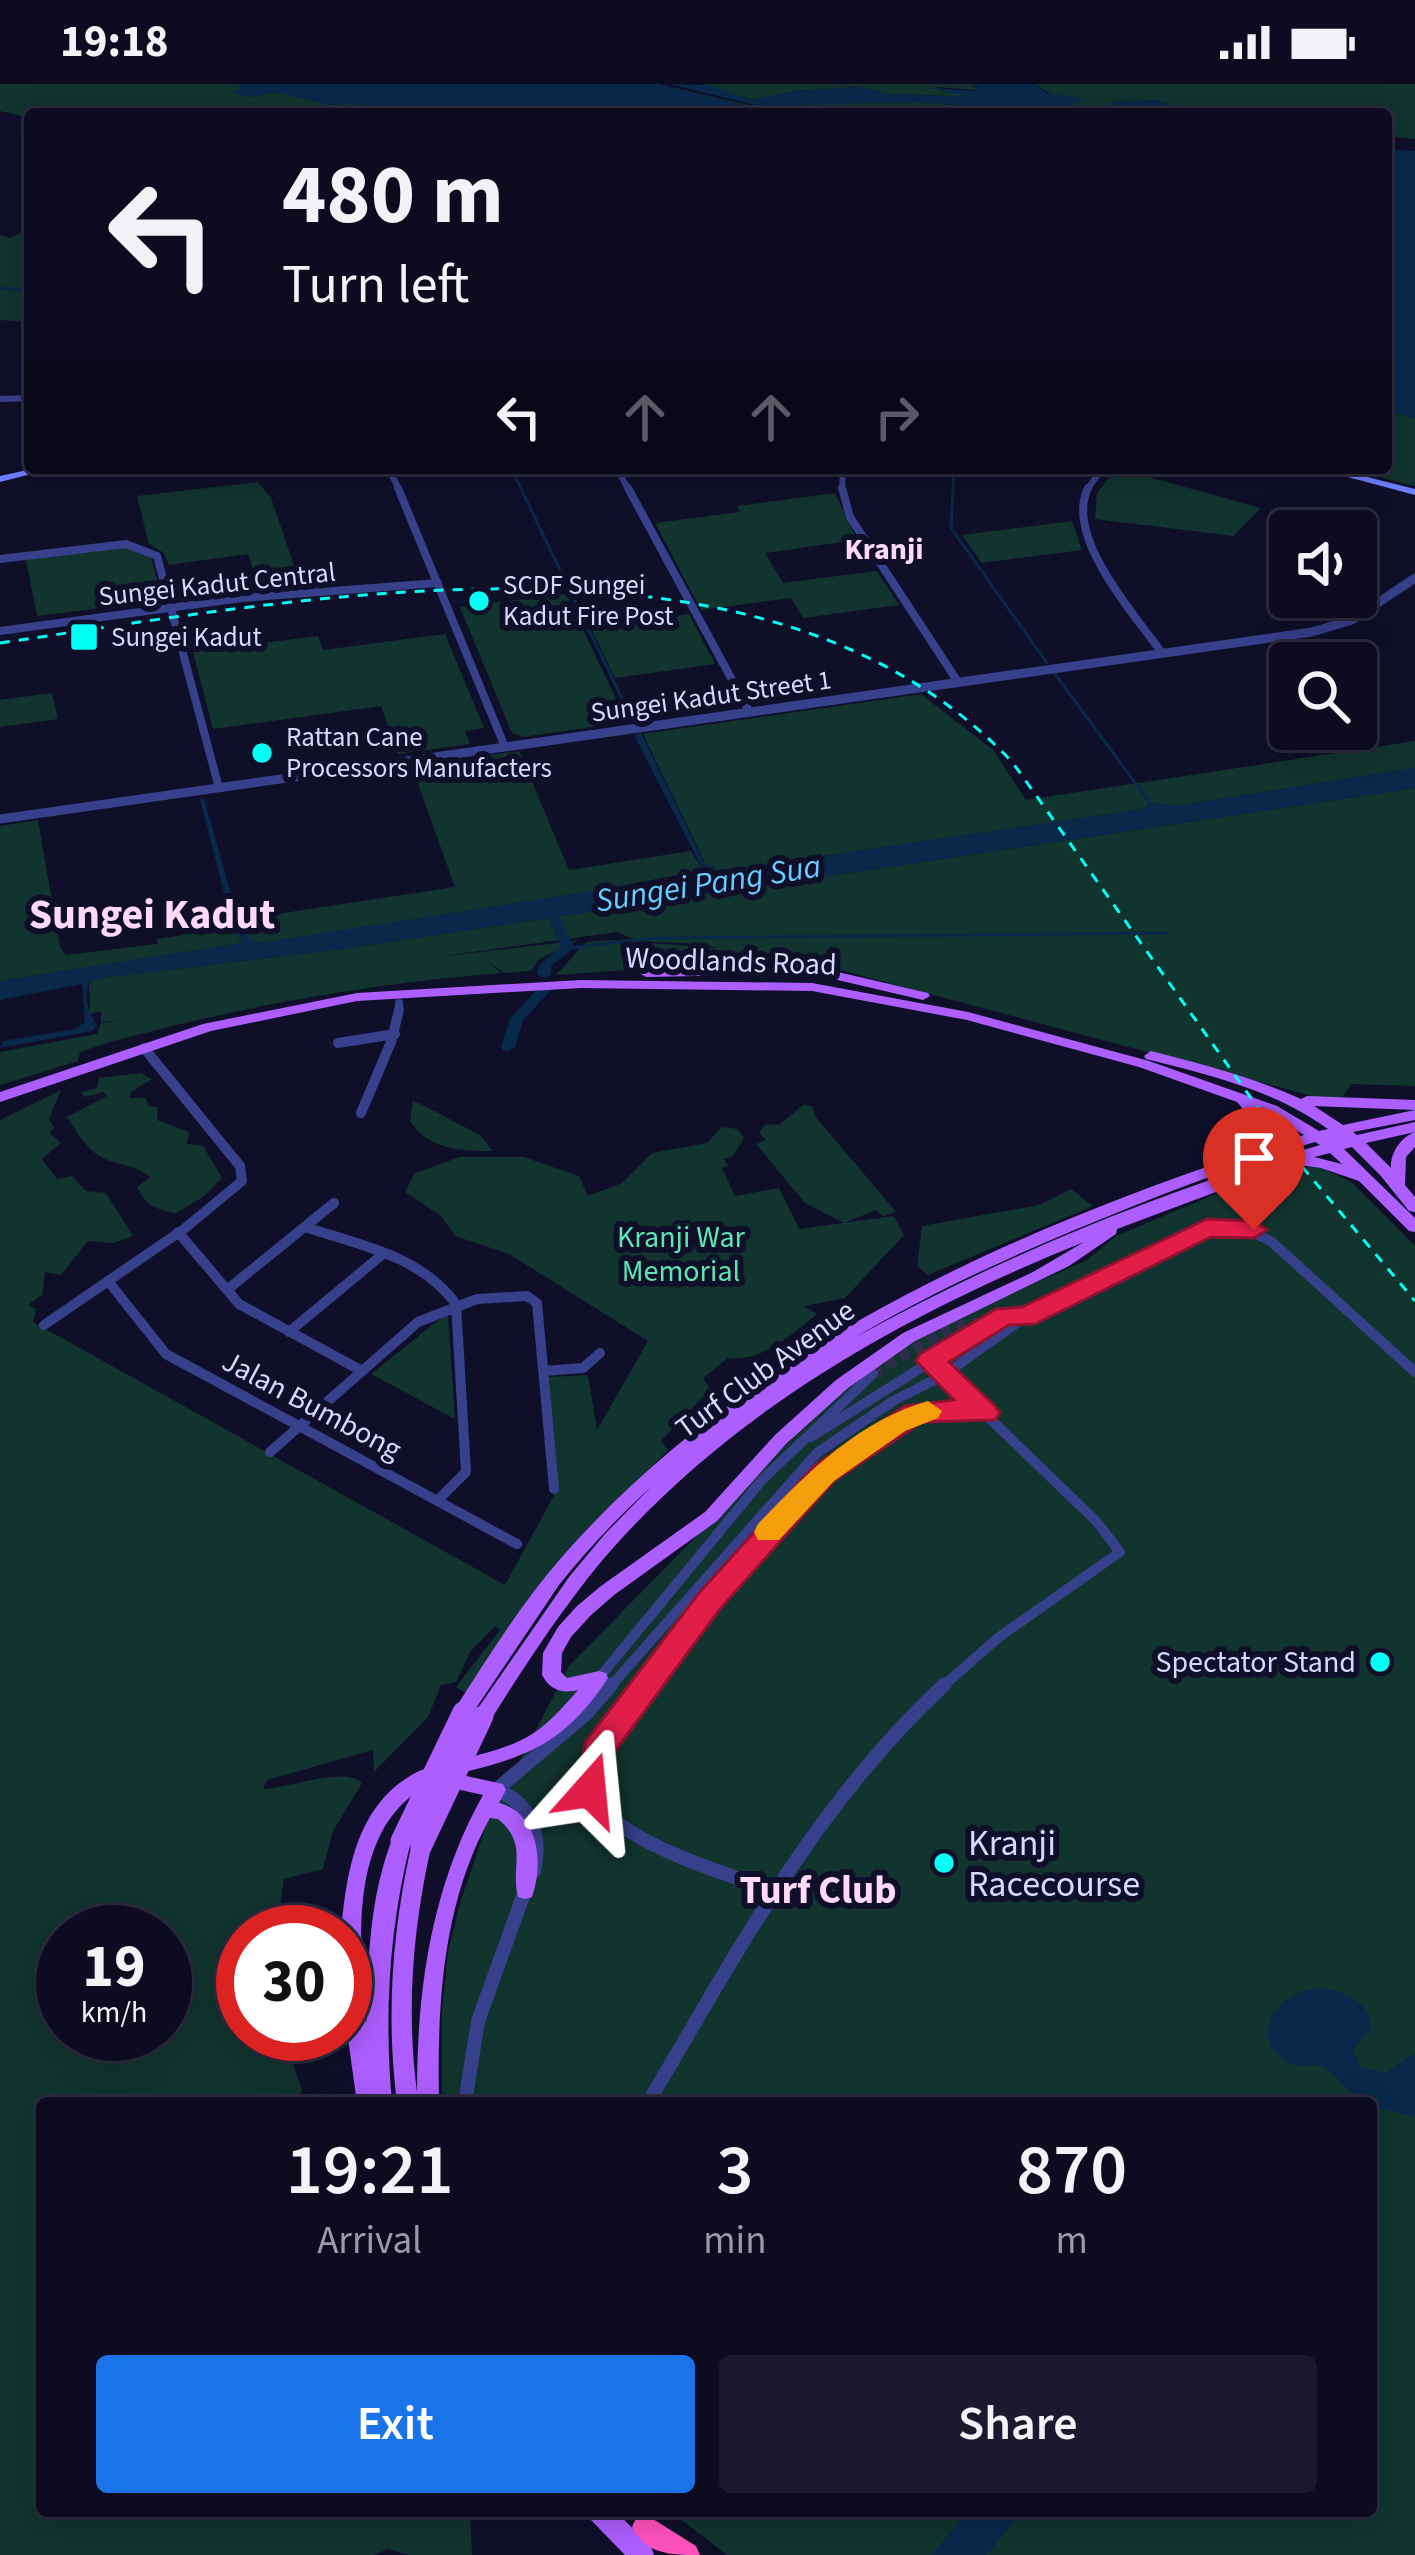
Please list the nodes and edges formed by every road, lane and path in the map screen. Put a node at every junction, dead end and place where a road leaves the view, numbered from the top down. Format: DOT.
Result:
graph roads {
  1 [pos="391,474"];
  2 [pos="620,474"];
  3 [pos="843,474"];
  4 [pos="1099,474"];
  5 [pos="1345,474"];
  6 [pos="1357,474"];
  7 [pos="1415,490"];
  8 [pos="0,559"];
  9 [pos="1415,578"];
  10 [pos="437,580"];
  11 [pos="193,602"];
  12 [pos="172,604"];
  13 [pos="156,607"];
  14 [pos="0,629"];
  15 [pos="1162,653"];
  16 [pos="958,682"];
  17 [pos="748,711"];
  18 [pos="505,747"];
  19 [pos="219,788"];
  20 [pos="0,819"];
  21 [pos="700,977"];
  22 [pos="414,992"];
  23 [pos="380,995"];
  24 [pos="399,1003"];
  25 [pos="395,1034"];
  26 [pos="338,1042"];
  27 [pos="144,1048"];
  28 [pos="0,1094"];
  29 [pos="1236,1096"];
  30 [pos="1300,1101"];
  31 [pos="1415,1105"];
  32 [pos="361,1113"];
  33 [pos="1415,1115"];
  34 [pos="1415,1127"];
  35 [pos="1350,1133"];
  36 [pos="1316,1134"];
  37 [pos="1415,1137"];
  38 [pos="1331,1145"];
  39 [pos="1236,1160"];
  40 [pos="1267,1165"];
  41 [pos="1399,1184"];
  42 [pos="1376,1186"];
  43 [pos="334,1204"];
  44 [pos="1415,1207"];
  45 [pos="1119,1222"];
  46 [pos="305,1227"];
  47 [pos="1415,1227"];
  48 [pos="178,1232"];
  49 [pos="383,1254"];
  50 [pos="108,1281"];
  51 [pos="227,1290"];
  52 [pos="456,1304"];
  53 [pos="1025,1317"];
  54 [pos="44,1325"];
  55 [pos="289,1332"];
  56 [pos="600,1353"];
  57 [pos="930,1361"];
  58 [pos="362,1371"];
  59 [pos="544,1371"];
  60 [pos="1415,1372"];
  61 [pos="873,1374"];
  62 [pos="944,1375"];
  63 [pos="986,1413"];
  64 [pos="300,1426"];
  65 [pos="795,1448"];
  66 [pos="271,1452"];
  67 [pos="554,1489"];
  68 [pos="438,1500"];
  69 [pos="518,1544"];
  70 [pos="598,1678"];
  71 [pos="473,1714"];
  72 [pos="413,1782"];
  73 [pos="496,1790"];
  74 [pos="483,1810"];
  75 [pos="411,1844"];
  76 [pos="525,1891"];
  77 [pos="774,1891"];
  78 [pos="367,2097"];
  79 [pos="381,2097"];
  80 [pos="408,2097"];
  81 [pos="428,2097"];
  82 [pos="466,2097"];
  83 [pos="651,2097"];
  84 [pos="604,2517"];
  85 [pos="639,2519"];
  86 [pos="642,2555"];
  87 [pos="672,2555"];
  88 [pos="687,2555"];
  1 -- 10 [label="street"];
  2 -- 17 [label="street"];
  3 -- 16 [label="street"];
  4 -- 15 [label="street"];
  5 -- 7 [label="main road"];
  6 -- 7 [label="main road"];
  8 -- 12 [label="street"];
  9 -- 15 [label="street, Sungei Kadut Street 1"];
  10 -- 11 [label="street, Sungei Kadut Central"];
  10 -- 18 [label="street"];
  11 -- 12 [label="street"];
  11 -- 12 [label="street"];
  12 -- 13 [label="street"];
  12 -- 13 [label="street"];
  12 -- 19 [label="street"];
  13 -- 14 [label="street, Sungei Kadut Central"];
  15 -- 16 [label="street, Sungei Kadut Street 1"];
  16 -- 17 [label="street, Sungei Kadut Street 1"];
  17 -- 18 [label="street, Sungei Kadut Street 1"];
  18 -- 19 [label="street, Sungei Kadut Street 1"];
  19 -- 20 [label="street, Sungei Kadut Street 1"];
  21 -- 22 [label="main road, Woodlands Road"];
  21 -- 28 [label="main road, Woodlands Road"];
  21 -- 29 [label="main road, Woodlands Road"];
  21 -- 30 [label="main road, Woodlands Road"];
  22 -- 23 [label="main road, Woodlands Road"];
  22 -- 24 [label="street"];
  23 -- 24 [label="street"];
  23 -- 27 [label="main road, Woodlands Road"];
  24 -- 25 [label="street"];
  25 -- 26 [label="street"];
  25 -- 32 [label="street"];
  27 -- 28 [label="main road, Woodlands Road"];
  27 -- 48 [label="street"];
  29 -- 36 [label="main road, Woodlands Road"];
  29 -- 39 [label="main road"];
  30 -- 31 [label="main road"];
  30 -- 35 [label="main road, Woodlands Road"];
  33 -- 35 [label="main road"];
  34 -- 35 [label="main road"];
  35 -- 36 [label="main road, Turf Club Avenue"];
  35 -- 38 [label="main road, Turf Club Avenue"];
  35 -- 41 [label="main road, Woodlands Road"];
  36 -- 38 [label="main road, Woodlands Road"];
  36 -- 39 [label="main road, Turf Club Avenue"];
  37 -- 41 [label="main road"];
  38 -- 40 [label="main road, Turf Club Avenue"];
  38 -- 42 [label="main road, Woodlands Road"];
  39 -- 71 [label="main road, Turf Club Avenue"];
  40 -- 42 [label="main road"];
  40 -- 45 [label="main road, Turf Club Avenue"];
  41 -- 44 [label="main road, Woodlands Road"];
  42 -- 47 [label="main road, Woodlands Road"];
  43 -- 46 [label="street"];
  45 -- 70 [label="main road"];
  45 -- 71 [label="main road, Turf Club Avenue"];
  46 -- 49 [label="street"];
  46 -- 51 [label="street"];
  48 -- 50 [label="street"];
  48 -- 51 [label="street"];
  49 -- 52 [label="street"];
  49 -- 55 [label="street"];
  50 -- 54 [label="street"];
  50 -- 64 [label="street, Jalan Bumbong"];
  51 -- 55 [label="street"];
  52 -- 58 [label="street"];
  52 -- 59 [label="street"];
  52 -- 68 [label="street"];
  53 -- 57 [label="street"];
  53 -- 60 [label="street"];
  53 -- 62 [label="street"];
  55 -- 58 [label="street"];
  56 -- 59 [label="street"];
  57 -- 62 [label="street"];
  57 -- 65 [label="street"];
  58 -- 64 [label="street"];
  59 -- 67 [label="street"];
  61 -- 65 [label="street"];
  62 -- 63 [label="street"];
  62 -- 73 [label="street"];
  63 -- 77 [label="street"];
  63 -- 77 [label="street"];
  64 -- 66 [label="street"];
  64 -- 68 [label="street, Jalan Bumbong"];
  65 -- 70 [label="street"];
  68 -- 69 [label="street, Jalan Bumbong"];
  70 -- 72 [label="main road"];
  71 -- 75 [label="main road, Turf Club Avenue, bridge"];
  72 -- 73 [label="main road"];
  72 -- 78 [label="main road"];
  73 -- 74 [label="main road"];
  73 -- 76 [label="street"];
  74 -- 76 [label="main road"];
  74 -- 81 [label="main road"];
  75 -- 79 [label="main road, Turf Club Avenue"];
  75 -- 80 [label="main road, Turf Club Avenue"];
  76 -- 82 [label="street"];
  77 -- 83 [label="street"];
  84 -- 86 [label="main road"];
  85 -- 87 [label="highway"];
  85 -- 88 [label="highway"];
}
